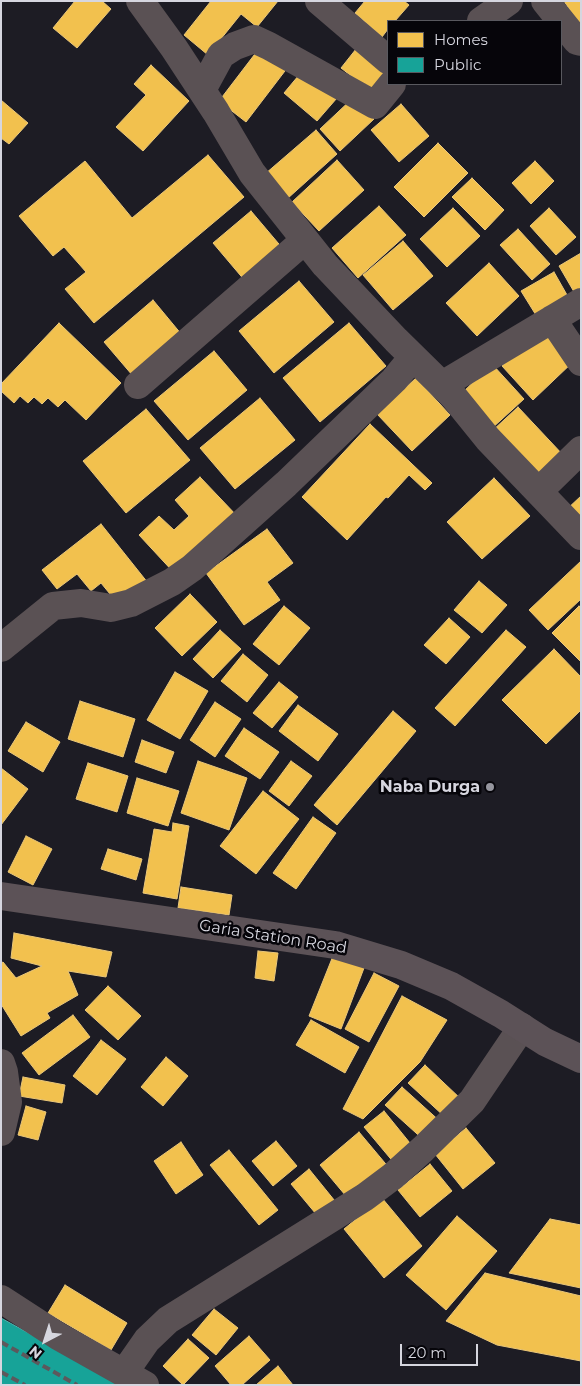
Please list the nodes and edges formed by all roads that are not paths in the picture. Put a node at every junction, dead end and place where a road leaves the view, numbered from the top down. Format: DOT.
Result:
graph roads {
  1 [pos="140,1"];
  2 [pos="319,1"];
  3 [pos="509,1"];
  4 [pos="545,1"];
  5 [pos="482,20"];
  6 [pos="561,20"];
  7 [pos="562,21"];
  8 [pos="581,42"];
  9 [pos="387,59"];
  10 [pos="391,85"];
  11 [pos="202,90"];
  12 [pos="305,240"];
  13 [pos="581,302"];
  14 [pos="552,319"];
  15 [pos="413,357"];
  16 [pos="581,362"];
  17 [pos="138,385"];
  18 [pos="442,385"];
  19 [pos="581,450"];
  20 [pos="538,491"];
  21 [pos="581,536"];
  22 [pos="1,648"];
  23 [pos="1,896"];
  24 [pos="522,1027"];
  25 [pos="581,1059"];
  26 [pos="1,1063"];
  27 [pos="1,1132"];
  28 [pos="1,1299"];
  29 [pos="134,1379"];
  1 -- 11 [label="street"];
  2 -- 9 [label="street"];
  3 -- 5 [label="street"];
  4 -- 6 [label="street"];
  7 -- 8 [label="street"];
  10 -- 11 [label="street"];
  11 -- 12 [label="street"];
  12 -- 15 [label="street"];
  12 -- 17 [label="street"];
  13 -- 14 [label="street"];
  14 -- 16 [label="street"];
  14 -- 18 [label="street"];
  15 -- 18 [label="street"];
  15 -- 22 [label="street"];
  18 -- 20 [label="street"];
  19 -- 20 [label="street"];
  20 -- 21 [label="street"];
  23 -- 24 [label="main road, Garia Station Road"];
  24 -- 25 [label="main road, Garia Station Road"];
  24 -- 29 [label="street"];
  26 -- 27 [label="street"];
  28 -- 29 [label="street"];
}
